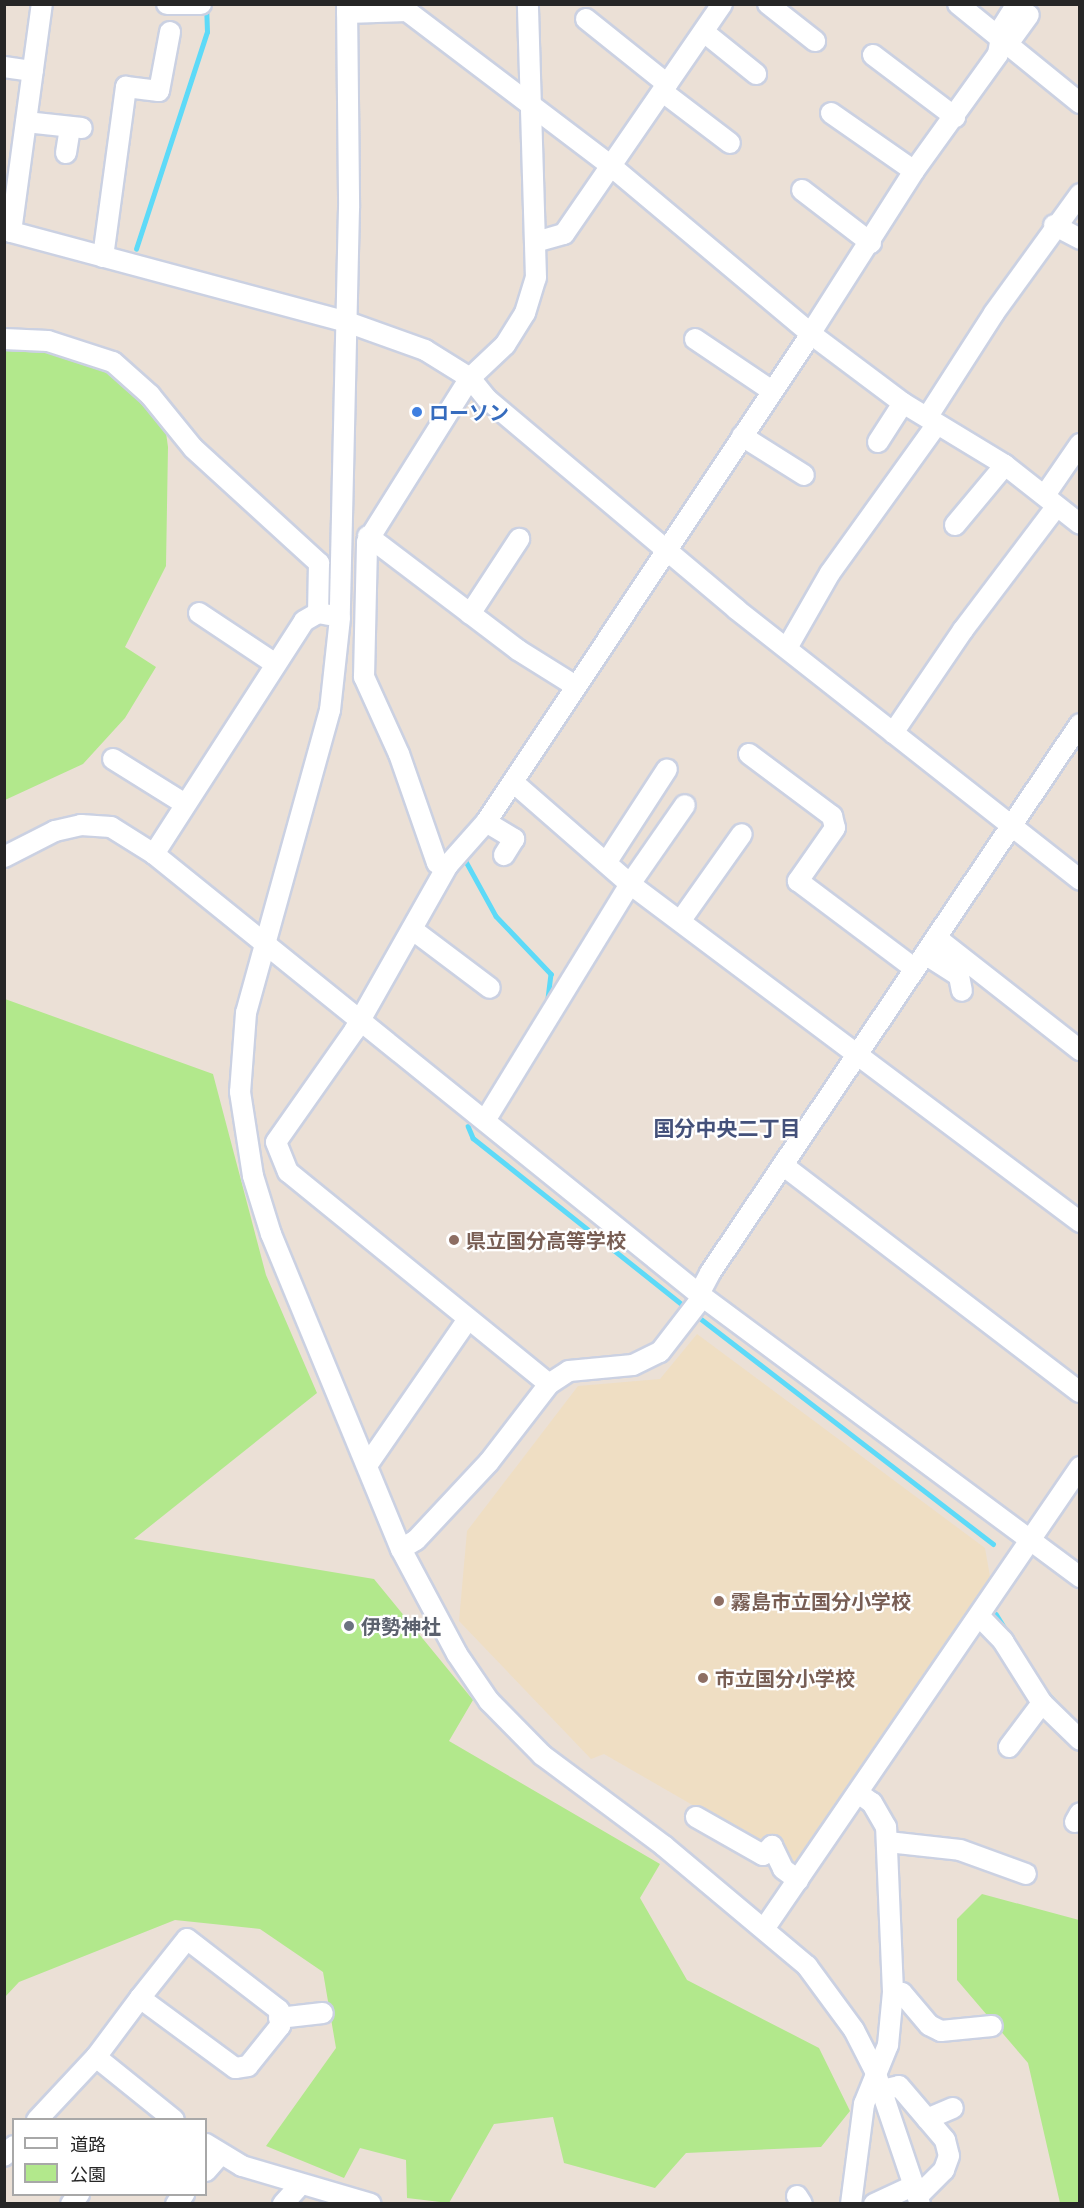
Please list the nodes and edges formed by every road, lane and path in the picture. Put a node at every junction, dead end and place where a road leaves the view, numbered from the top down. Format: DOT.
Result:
graph roads {
  1 [pos="42,4"];
  2 [pos="167,4"];
  3 [pos="201,4"];
  4 [pos="528,4"];
  5 [pos="722,4"];
  6 [pos="768,4"];
  7 [pos="957,4"];
  8 [pos="409,8"];
  9 [pos="347,9"];
  10 [pos="1023,10"];
  11 [pos="586,19"];
  12 [pos="170,32"];
  13 [pos="704,32"];
  14 [pos="815,41"];
  15 [pos="1004,43"];
  16 [pos="873,55"];
  17 [pos="4,67"];
  18 [pos="33,71"];
  19 [pos="756,74"];
  20 [pos="665,88"];
  21 [pos="1080,103"];
  22 [pos="531,104"];
  23 [pos="831,113"];
  24 [pos="948,113"];
  25 [pos="26,122"];
  26 [pos="730,143"];
  27 [pos="66,153"];
  28 [pos="611,166"];
  29 [pos="907,166"];
  30 [pos="802,190"];
  31 [pos="1080,194"];
  32 [pos="1054,225"];
  33 [pos="8,231"];
  34 [pos="866,240"];
  35 [pos="1080,240"];
  36 [pos="539,241"];
  37 [pos="103,257"];
  38 [pos="347,322"];
  39 [pos="809,330"];
  40 [pos="4,339"];
  41 [pos="695,339"];
  42 [pos="470,378"];
  43 [pos="766,388"];
  44 [pos="903,403"];
  45 [pos="933,420"];
  46 [pos="742,436"];
  47 [pos="878,442"];
  48 [pos="1080,444"];
  49 [pos="1005,465"];
  50 [pos="804,475"];
  51 [pos="1051,501"];
  52 [pos="1080,524"];
  53 [pos="955,525"];
  54 [pos="368,536"];
  55 [pos="519,539"];
  56 [pos="663,546"];
  57 [pos="199,613"];
  58 [pos="318,613"];
  59 [pos="470,614"];
  60 [pos="340,618"];
  61 [pos="787,648"];
  62 [pos="274,663"];
  63 [pos="571,683"];
  64 [pos="1080,724"];
  65 [pos="893,733"];
  66 [pos="748,754"];
  67 [pos="113,759"];
  68 [pos="667,769"];
  69 [pos="513,782"];
  70 [pos="184,804"];
  71 [pos="685,805"];
  72 [pos="486,822"];
  73 [pos="1011,827"];
  74 [pos="742,834"];
  75 [pos="154,854"];
  76 [pos="504,855"];
  77 [pos="4,857"];
  78 [pos="608,860"];
  79 [pos="448,865"];
  80 [pos="1080,880"];
  81 [pos="630,884"];
  82 [pos="681,920"];
  83 [pos="413,930"];
  84 [pos="937,938"];
  85 [pos="265,941"];
  86 [pos="920,962"];
  87 [pos="490,988"];
  88 [pos="962,991"];
  89 [pos="360,1017"];
  90 [pos="1080,1050"];
  91 [pos="856,1057"];
  92 [pos="486,1119"];
  93 [pos="784,1166"];
  94 [pos="1080,1222"];
  95 [pos="699,1297"];
  96 [pos="468,1319"];
  97 [pos="549,1384"];
  98 [pos="1080,1392"];
  99 [pos="368,1464"];
  100 [pos="1080,1467"];
  101 [pos="1027,1539"];
  102 [pos="401,1549"];
  103 [pos="1080,1577"];
  104 [pos="979,1616"];
  105 [pos="1042,1703"];
  106 [pos="1080,1740"];
  107 [pos="1009,1747"];
  108 [pos="858,1792"];
  109 [pos="696,1817"];
  110 [pos="888,1842"];
  111 [pos="1026,1874"];
  112 [pos="798,1880"];
  113 [pos="764,1929"];
  114 [pos="893,1992"];
  115 [pos="140,1998"];
  116 [pos="323,2013"];
  117 [pos="279,2018"];
  118 [pos="992,2026"];
  119 [pos="96,2057"];
  120 [pos="875,2071"];
  121 [pos="882,2090"];
  122 [pos="953,2108"];
  123 [pos="160,2116"];
  124 [pos="39,2118"];
  125 [pos="927,2119"];
  126 [pos="213,2149"];
  127 [pos="207,2168"];
  128 [pos="301,2184"];
  129 [pos="918,2195"];
  130 [pos="283,2204"];
  131 [pos="371,2204"];
  132 [pos="851,2204"];
  133 [pos="874,2204"];
  1 -- 18 [label="street"];
  2 -- 3 [label="street"];
  4 -- 22 [label="street"];
  5 -- 13 [label="street"];
  6 -- 14 [label="street"];
  7 -- 15 [label="street"];
  8 -- 9 [label="street"];
  8 -- 22 [label="street"];
  9 -- 38 [label="street"];
  10 -- 15 [label="street"];
  11 -- 20 [label="street"];
  12 -- 37 [label="street"];
  13 -- 19 [label="street"];
  13 -- 20 [label="street"];
  15 -- 21 [label="street"];
  15 -- 24 [label="street"];
  16 -- 24 [label="street"];
  17 -- 18 [label="street"];
  18 -- 25 [label="street"];
  20 -- 26 [label="street"];
  20 -- 28 [label="street"];
  22 -- 28 [label="street"];
  22 -- 36 [label="street"];
  23 -- 29 [label="street"];
  24 -- 29 [label="street"];
  25 -- 27 [label="street"];
  25 -- 33 [label="street"];
  28 -- 36 [label="street"];
  28 -- 39 [label="street"];
  29 -- 34 [label="street"];
  30 -- 34 [label="street"];
  31 -- 32 [label="street"];
  32 -- 35 [label="street"];
  32 -- 45 [label="street"];
  33 -- 37 [label="street"];
  34 -- 39 [label="street"];
  36 -- 42 [label="street"];
  37 -- 38 [label="street"];
  38 -- 42 [label="street"];
  38 -- 60 [label="street"];
  39 -- 43 [label="street"];
  39 -- 44 [label="street"];
  40 -- 58 [label="street"];
  41 -- 43 [label="street"];
  42 -- 54 [label="street"];
  42 -- 56 [label="street"];
  43 -- 46 [label="street"];
  44 -- 45 [label="street"];
  44 -- 47 [label="street"];
  45 -- 49 [label="street"];
  45 -- 61 [label="street"];
  46 -- 50 [label="street"];
  46 -- 56 [label="street"];
  48 -- 51 [label="street"];
  49 -- 51 [label="street"];
  49 -- 53 [label="street"];
  51 -- 52 [label="street"];
  51 -- 65 [label="street"];
  54 -- 59 [label="street"];
  54 -- 79 [label="street"];
  55 -- 59 [label="street"];
  56 -- 61 [label="street"];
  56 -- 63 [label="street"];
  57 -- 62 [label="street"];
  58 -- 60 [label="street"];
  58 -- 62 [label="street"];
  59 -- 63 [label="street"];
  60 -- 85 [label="street"];
  61 -- 65 [label="street"];
  62 -- 70 [label="street"];
  63 -- 69 [label="street"];
  64 -- 73 [label="street"];
  65 -- 73 [label="street"];
  66 -- 86 [label="street"];
  67 -- 70 [label="street"];
  68 -- 78 [label="street"];
  69 -- 72 [label="street"];
  69 -- 78 [label="street"];
  70 -- 75 [label="street"];
  71 -- 81 [label="street"];
  72 -- 76 [label="street"];
  72 -- 79 [label="street"];
  73 -- 80 [label="street"];
  73 -- 84 [label="street"];
  74 -- 82 [label="street"];
  75 -- 77 [label="street"];
  75 -- 85 [label="street"];
  78 -- 81 [label="street"];
  79 -- 83 [label="street"];
  81 -- 82 [label="street"];
  81 -- 92 [label="street"];
  82 -- 91 [label="street"];
  83 -- 87 [label="street"];
  83 -- 89 [label="street"];
  84 -- 86 [label="street"];
  84 -- 90 [label="street"];
  85 -- 89 [label="street"];
  85 -- 99 [label="street"];
  86 -- 88 [label="street"];
  86 -- 91 [label="street"];
  89 -- 92 [label="street"];
  89 -- 96 [label="street"];
  91 -- 93 [label="street"];
  91 -- 94 [label="street"];
  92 -- 95 [label="street"];
  93 -- 95 [label="street"];
  93 -- 98 [label="street"];
  95 -- 97 [label="street"];
  95 -- 101 [label="street"];
  96 -- 97 [label="street"];
  96 -- 99 [label="street"];
  97 -- 102 [label="street"];
  99 -- 102 [label="street"];
  100 -- 101 [label="street"];
  101 -- 103 [label="street"];
  101 -- 104 [label="street"];
  102 -- 113 [label="street"];
  104 -- 105 [label="street"];
  104 -- 108 [label="street"];
  105 -- 106 [label="street"];
  105 -- 107 [label="street"];
  108 -- 110 [label="street"];
  108 -- 112 [label="street"];
  109 -- 112 [label="street"];
  110 -- 111 [label="street"];
  110 -- 114 [label="street"];
  112 -- 113 [label="street"];
  113 -- 120 [label="street"];
  114 -- 118 [label="street"];
  114 -- 120 [label="street"];
  115 -- 117 [label="street"];
  115 -- 117 [label="street"];
  115 -- 119 [label="street"];
  116 -- 117 [label="street"];
  119 -- 123 [label="street"];
  119 -- 124 [label="street"];
  120 -- 121 [label="street"];
  120 -- 132 [label="street"];
  121 -- 125 [label="street"];
  121 -- 129 [label="street"];
  122 -- 125 [label="street"];
  125 -- 129 [label="street"];
  126 -- 127 [label="street"];
  126 -- 128 [label="street"];
  128 -- 130 [label="street"];
  128 -- 131 [label="street"];
  129 -- 133 [label="street"];
}
